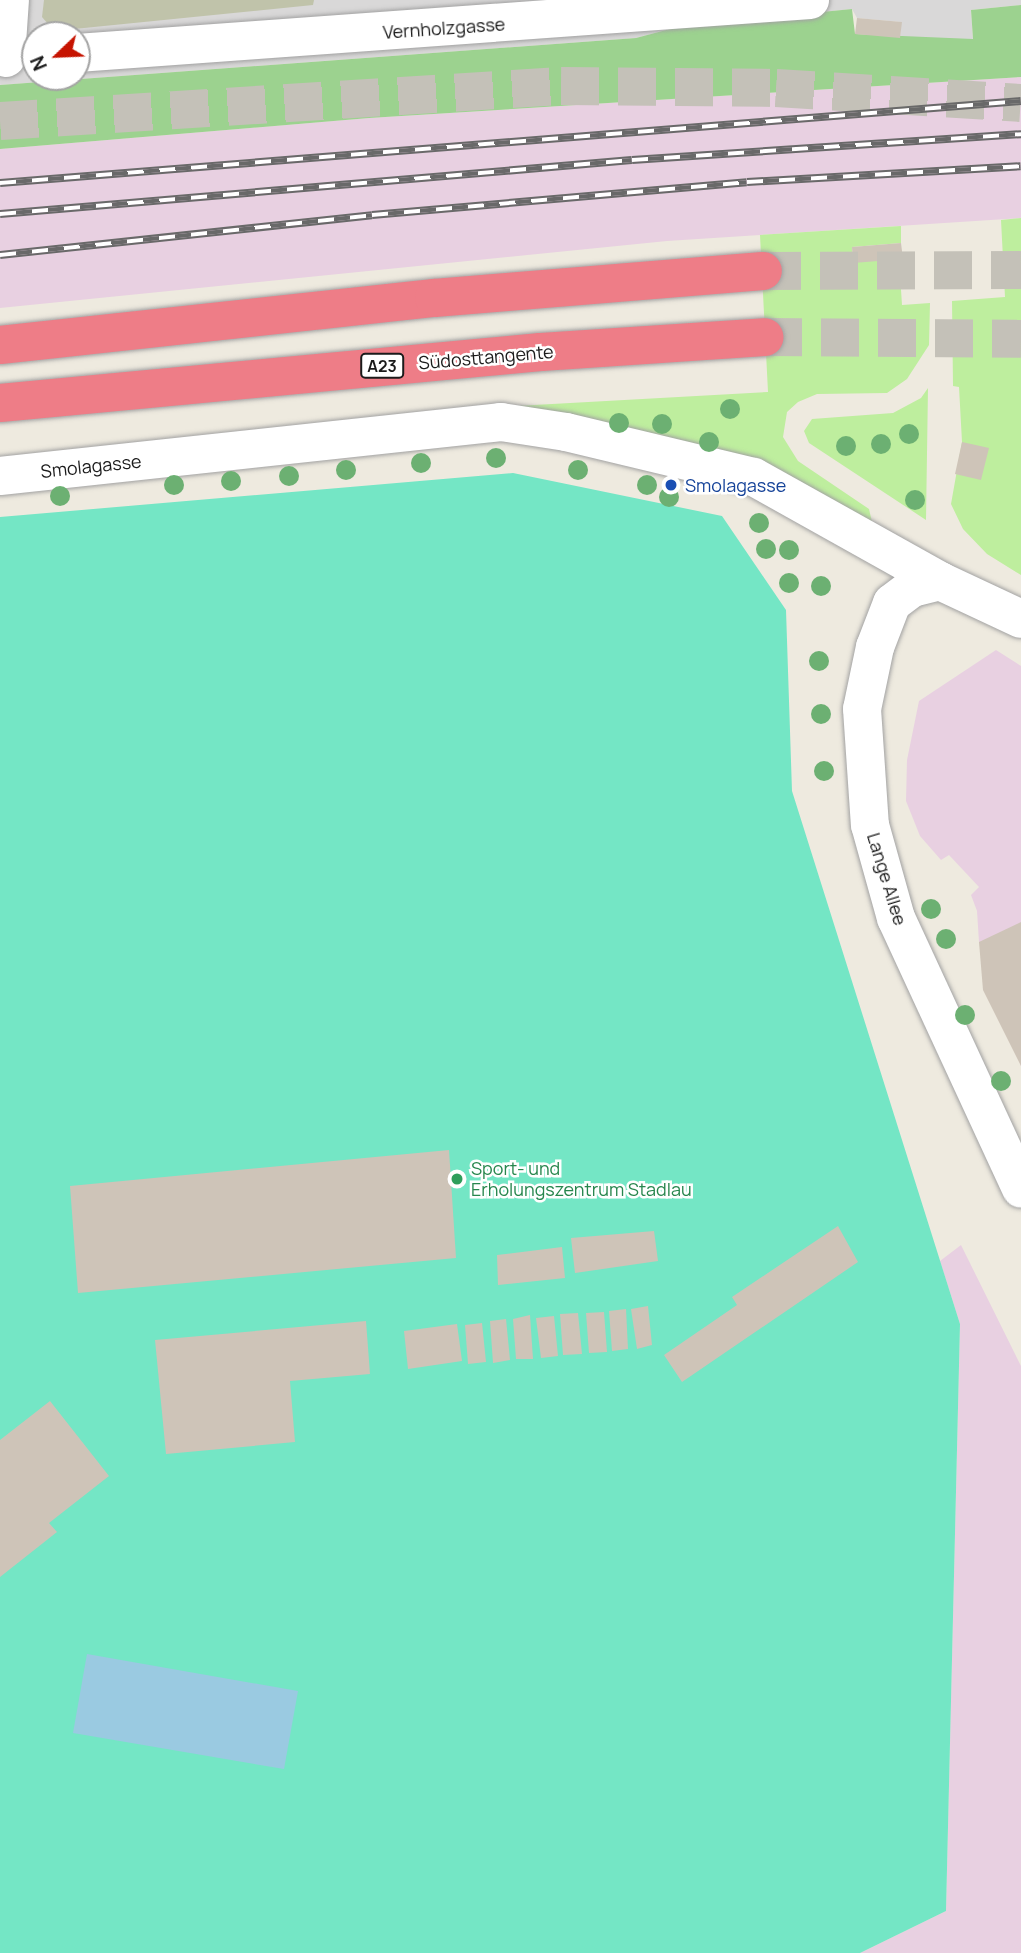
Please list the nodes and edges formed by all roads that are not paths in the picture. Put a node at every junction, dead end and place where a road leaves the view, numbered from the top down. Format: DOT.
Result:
graph roads {
  1 [pos="10,0"];
  2 [pos="810,0"];
  3 [pos="91,52"];
  4 [pos="14,58"];
  5 [pos="764,271"];
  6 [pos="764,337"];
  7 [pos="0,345"];
  8 [pos="0,403"];
  9 [pos="0,476"];
  10 [pos="940,581"];
  11 [pos="1021,619"];
  12 [pos="1021,1188"];
  1 -- 4 [label="street"];
  2 -- 3 [label="street, Vernholzgasse"];
  5 -- 7 [label="highway"];
  6 -- 8 [label="highway, Südosttangente / A23"];
  9 -- 10 [label="street, Smolagasse"];
  10 -- 11 [label="street, Smolagasse"];
  10 -- 12 [label="street, Lange Allee"];
}
